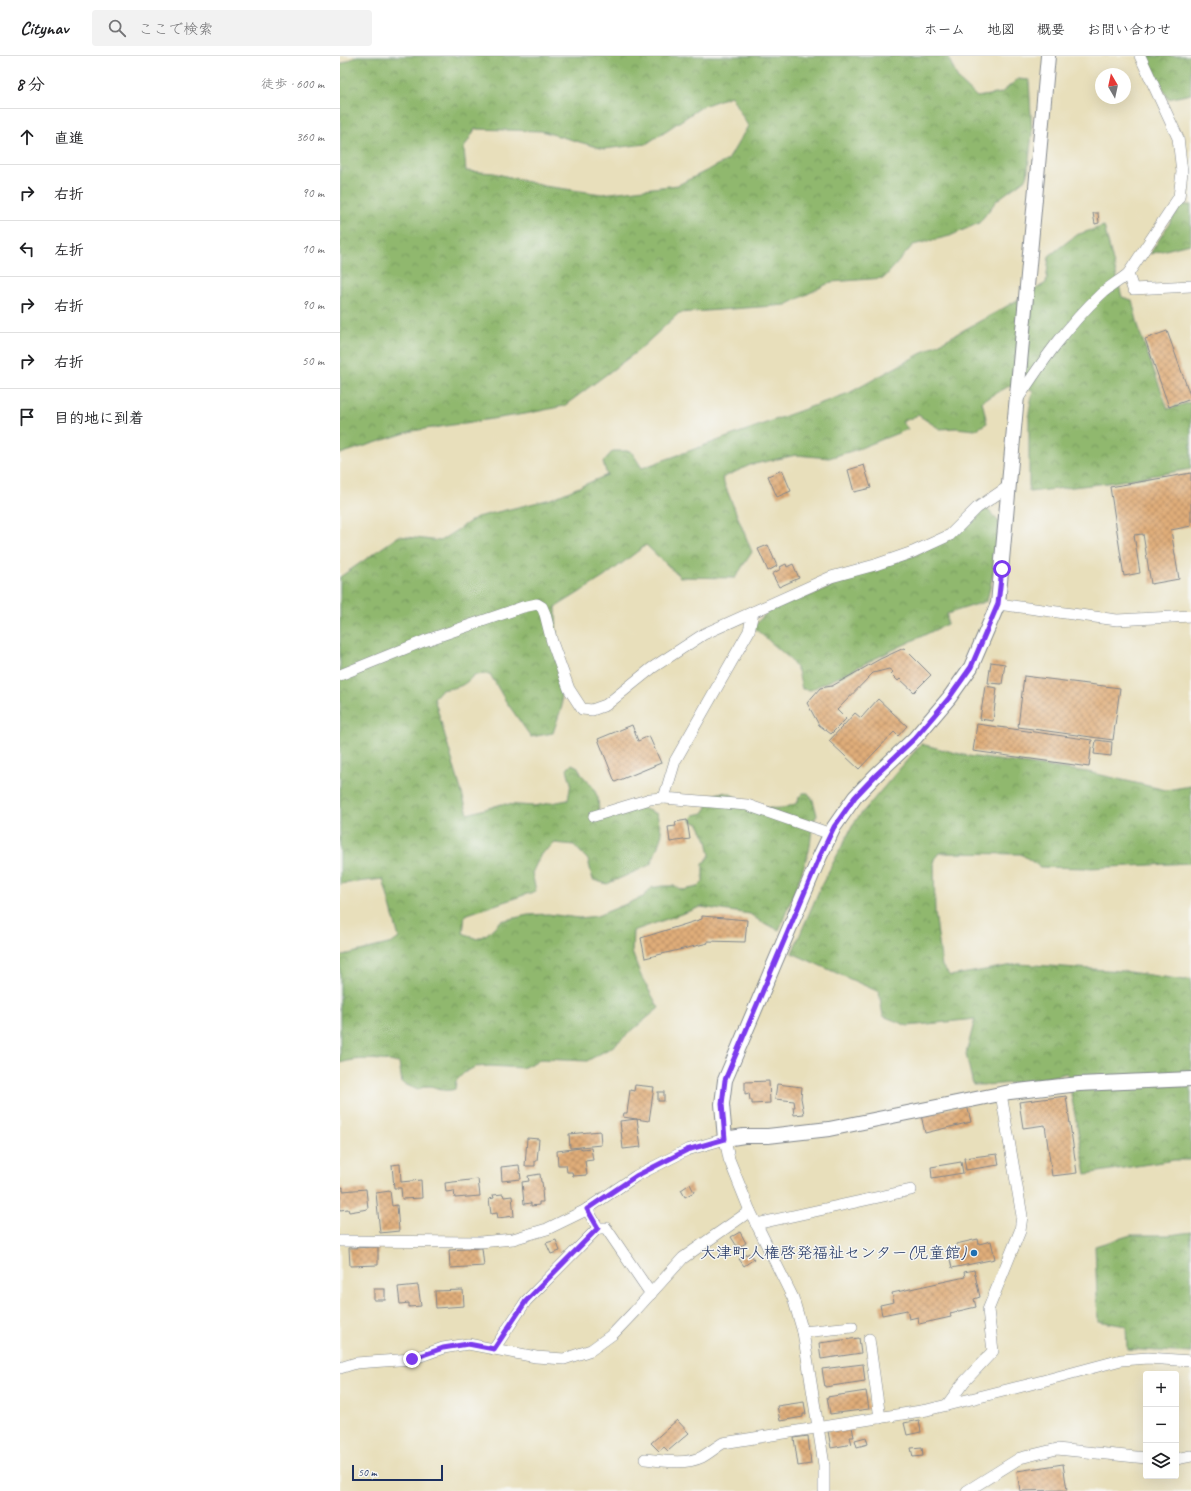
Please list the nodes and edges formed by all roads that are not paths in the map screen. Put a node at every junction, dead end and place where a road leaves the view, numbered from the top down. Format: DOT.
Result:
graph roads {
  1 [pos="1048,56"];
  2 [pos="1140,56"];
  3 [pos="1128,274"];
  4 [pos="1191,286"];
  5 [pos="1016,401"];
  6 [pos="1009,486"];
  7 [pos="998,604"];
  8 [pos="753,612"];
  9 [pos="1191,616"];
  10 [pos="340,675"];
  11 [pos="664,798"];
  12 [pos="594,816"];
  13 [pos="831,834"];
  14 [pos="1191,1079"];
  15 [pos="1001,1094"];
  16 [pos="725,1139"];
  17 [pos="911,1190"];
  18 [pos="587,1209"];
  19 [pos="750,1211"];
  20 [pos="756,1224"];
  21 [pos="598,1228"];
  22 [pos="340,1241"];
  23 [pos="651,1294"];
  24 [pos="852,1327"];
  25 [pos="803,1332"];
  26 [pos="869,1338"];
  27 [pos="494,1349"];
  28 [pos="1191,1361"];
  29 [pos="340,1368"];
  30 [pos="947,1405"];
  31 [pos="880,1418"];
  32 [pos="818,1428"];
  33 [pos="1191,1456"];
  34 [pos="1143,1458"];
  35 [pos="1179,1458"];
  36 [pos="645,1459"];
  37 [pos="824,1491"];
  38 [pos="967,1491"];
  1 -- 5 [label="street"];
  2 -- 3 [label="street"];
  3 -- 4 [label="street"];
  3 -- 5 [label="street"];
  5 -- 6 [label="street"];
  6 -- 7 [label="street"];
  6 -- 8 [label="street"];
  7 -- 9 [label="street"];
  7 -- 13 [label="street"];
  8 -- 10 [label="street"];
  8 -- 11 [label="street"];
  11 -- 12 [label="street"];
  11 -- 13 [label="street"];
  13 -- 16 [label="street"];
  14 -- 15 [label="street"];
  15 -- 16 [label="street"];
  15 -- 30 [label="street"];
  16 -- 18 [label="street"];
  16 -- 19 [label="street"];
  17 -- 20 [label="street"];
  18 -- 21 [label="street"];
  18 -- 22 [label="street"];
  19 -- 20 [label="street"];
  19 -- 23 [label="street"];
  20 -- 25 [label="street"];
  21 -- 23 [label="street"];
  21 -- 27 [label="street"];
  23 -- 27 [label="street"];
  24 -- 25 [label="street"];
  25 -- 32 [label="street"];
  26 -- 31 [label="street"];
  27 -- 29 [label="street"];
  28 -- 30 [label="street"];
  30 -- 31 [label="street"];
  31 -- 32 [label="street"];
  32 -- 36 [label="street"];
  32 -- 37 [label="street"];
  33 -- 35 [label="street"];
  34 -- 38 [label="street"];
}
